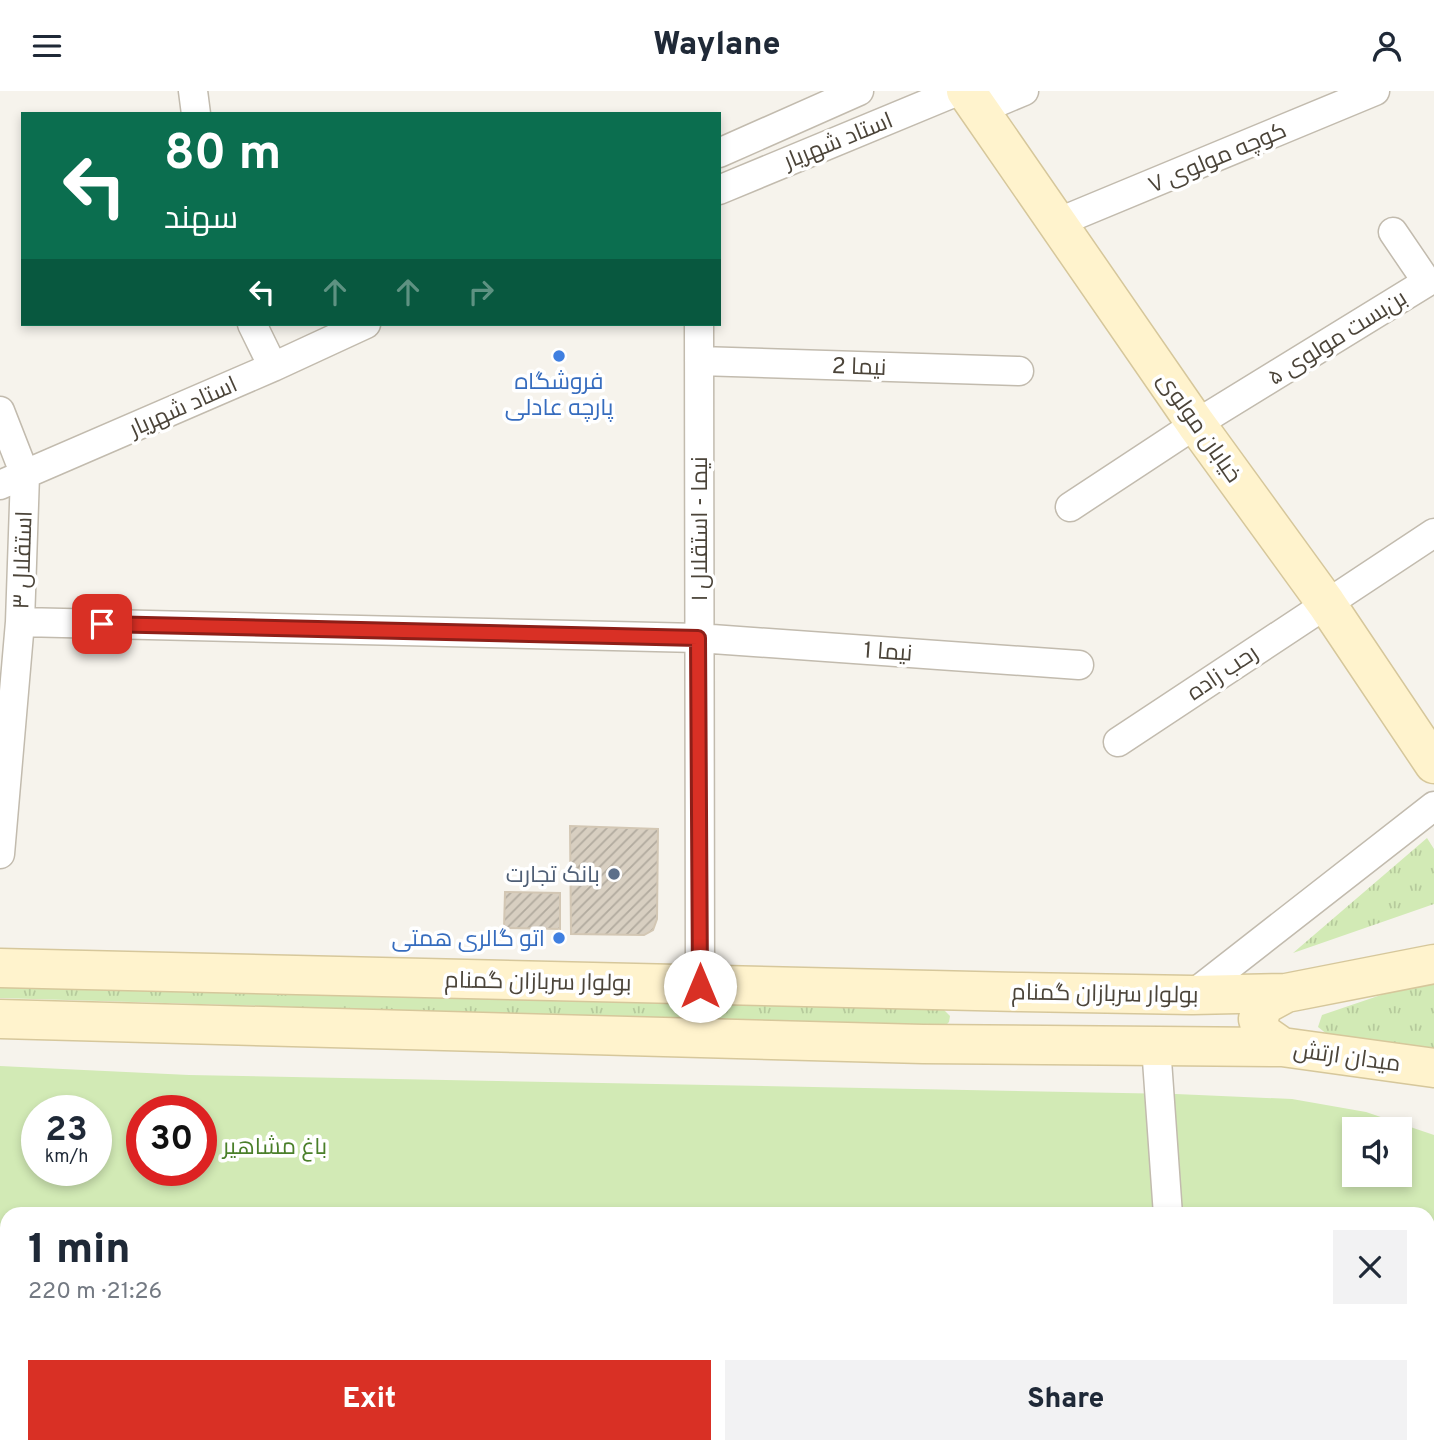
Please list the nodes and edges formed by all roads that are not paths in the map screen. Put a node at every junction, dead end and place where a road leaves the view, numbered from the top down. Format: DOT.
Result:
graph roads {
  1 [pos="193,91"];
  2 [pos="859,91"];
  3 [pos="1024,91"];
  4 [pos="1375,91"];
  5 [pos="968,97"];
  6 [pos="196,112"];
  7 [pos="721,152"];
  8 [pos="721,189"];
  9 [pos="1059,222"];
  10 [pos="1393,232"];
  11 [pos="253,326"];
  12 [pos="362,326"];
  13 [pos="699,326"];
  14 [pos="699,361"];
  15 [pos="273,367"];
  16 [pos="1020,371"];
  17 [pos="0,411"];
  18 [pos="1196,424"];
  19 [pos="13,480"];
  20 [pos="1070,507"];
  21 [pos="1434,533"];
  22 [pos="1326,603"];
  23 [pos="20,622"];
  24 [pos="698,638"];
  25 [pos="1079,664"];
  26 [pos="1118,742"];
  27 [pos="1434,764"];
  28 [pos="1434,806"];
  29 [pos="0,854"];
  30 [pos="1434,964"];
  31 [pos="0,968"];
  32 [pos="700,986"];
  33 [pos="1021,992"];
  34 [pos="1286,993"];
  35 [pos="1192,995"];
  36 [pos="0,1019"];
  37 [pos="1022,1045"];
  38 [pos="1156,1046"];
  39 [pos="1282,1047"];
  40 [pos="1434,1068"];
  41 [pos="1167,1207"];
  1 -- 6 [label="street"];
  2 -- 7 [label="street, استاد شهریار"];
  3 -- 5 [label="street"];
  4 -- 9 [label="street, کوچه مولوی ۷"];
  5 -- 8 [label="street, استاد شهریار"];
  5 -- 9 [label="main road, خیابان مولوی"];
  9 -- 18 [label="main road, خیابان مولوی"];
  10 -- 18 [label="street, بن‌بست مولوی ۵"];
  11 -- 15 [label="street"];
  12 -- 15 [label="street, استاد شهریار"];
  13 -- 14 [label="street, نیما - استقلال ۱"];
  14 -- 16 [label="street, نیما 2"];
  14 -- 24 [label="street, نیما - استقلال ۱"];
  15 -- 19 [label="street, استاد شهریار"];
  17 -- 19 [label="street"];
  18 -- 20 [label="street"];
  18 -- 22 [label="main road, خیابان مولوی"];
  19 -- 23 [label="street, استقلال ۳"];
  21 -- 22 [label="street, رحب زاده"];
  22 -- 26 [label="street, رحب زاده"];
  22 -- 27 [label="main road, خیابان مولوی"];
  23 -- 24 [label="street, نیما 1"];
  23 -- 29 [label="street, استقلال ۳"];
  24 -- 25 [label="street, نیما 1"];
  24 -- 32 [label="street, نیما - استقلال ۱"];
  28 -- 35 [label="street"];
  30 -- 34 [label="main road, میدان ارتش"];
  31 -- 32 [label="main road, بولوار سربازان گمنام"];
  32 -- 33 [label="main road, بولوار سربازان گمنام"];
  33 -- 35 [label="main road, بولوار سربازان گمنام"];
  33 -- 37 [label="main road"];
  34 -- 35 [label="main road, بولوار سربازان گمنام"];
  34 -- 39 [label="main road, میدان ارتش"];
  36 -- 37 [label="main road"];
  37 -- 38 [label="main road"];
  38 -- 39 [label="main road"];
  38 -- 41 [label="street"];
  39 -- 40 [label="main road, میدان ارتش"];
}
